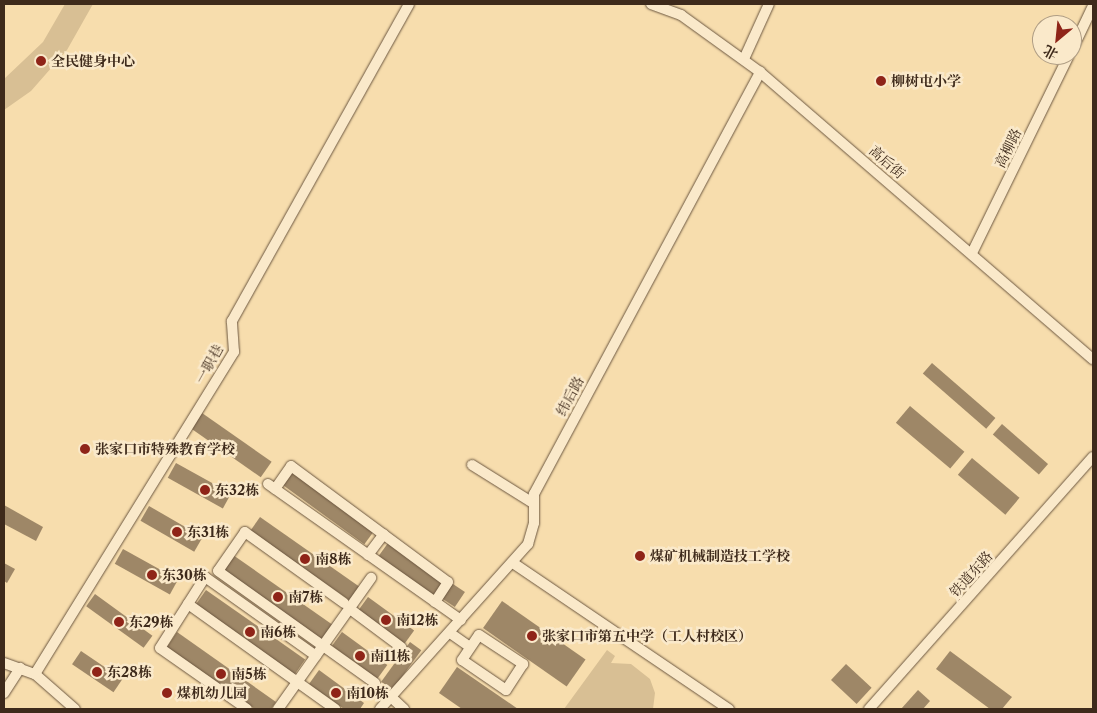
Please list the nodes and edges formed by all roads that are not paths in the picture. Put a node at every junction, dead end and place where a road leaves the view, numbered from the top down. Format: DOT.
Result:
graph roads {
  1 [pos="409,4"];
  2 [pos="651,4"];
  3 [pos="769,4"];
  4 [pos="1093,6"];
  5 [pos="1082,29"];
  6 [pos="744,59"];
  7 [pos="1064,65"];
  8 [pos="760,72"];
  9 [pos="972,253"];
  10 [pos="1093,359"];
  11 [pos="1093,457"];
  12 [pos="472,465"];
  13 [pos="533,503"];
  14 [pos="384,534"];
  15 [pos="368,555"];
  16 [pos="513,563"];
  17 [pos="371,578"];
  18 [pos="435,602"];
  19 [pos="188,604"];
  20 [pos="347,606"];
  21 [pos="461,620"];
  22 [pos="450,633"];
  23 [pos="323,646"];
  24 [pos="402,647"];
  25 [pos="470,647"];
  26 [pos="316,656"];
  27 [pos="4,662"];
  28 [pos="20,668"];
  29 [pos="35,674"];
  30 [pos="297,682"];
  31 [pos="375,683"];
  32 [pos="4,693"];
  33 [pos="391,697"];
  34 [pos="75,709"];
  35 [pos="247,709"];
  36 [pos="278,709"];
  37 [pos="335,709"];
  38 [pos="380,709"];
  39 [pos="404,709"];
  40 [pos="728,709"];
  41 [pos="869,709"];
  1 -- 29 [label="street, 一职巷"];
  2 -- 6 [label="street, 高后街"];
  3 -- 6 [label="street"];
  4 -- 5 [label="street"];
  6 -- 8 [label="street, 高后街"];
  7 -- 9 [label="street, 高柳路"];
  8 -- 9 [label="street, 高后街"];
  8 -- 13 [label="street, 纬后路"];
  9 -- 10 [label="street, 高后街"];
  11 -- 41 [label="street, 铁道东路"];
  12 -- 13 [label="street"];
  13 -- 16 [label="street, 纬后路"];
  14 -- 15 [label="street"];
  14 -- 15 [label="street"];
  14 -- 18 [label="street"];
  15 -- 18 [label="street"];
  16 -- 21 [label="street, 纬后路"];
  16 -- 40 [label="street"];
  17 -- 20 [label="street"];
  18 -- 21 [label="street"];
  19 -- 26 [label="street"];
  19 -- 30 [label="street"];
  19 -- 35 [label="street"];
  20 -- 23 [label="street"];
  20 -- 23 [label="street"];
  20 -- 24 [label="street"];
  21 -- 22 [label="street, 纬后路"];
  22 -- 25 [label="street"];
  22 -- 33 [label="street, 纬后路"];
  23 -- 26 [label="street"];
  23 -- 31 [label="street"];
  25 -- 25 [label="street"];
  26 -- 30 [label="street"];
  27 -- 28 [label="street"];
  28 -- 29 [label="street"];
  28 -- 32 [label="street"];
  29 -- 34 [label="street"];
  30 -- 36 [label="street"];
  30 -- 37 [label="street"];
  33 -- 38 [label="street, 纬后路"];
  33 -- 39 [label="street"];
}
